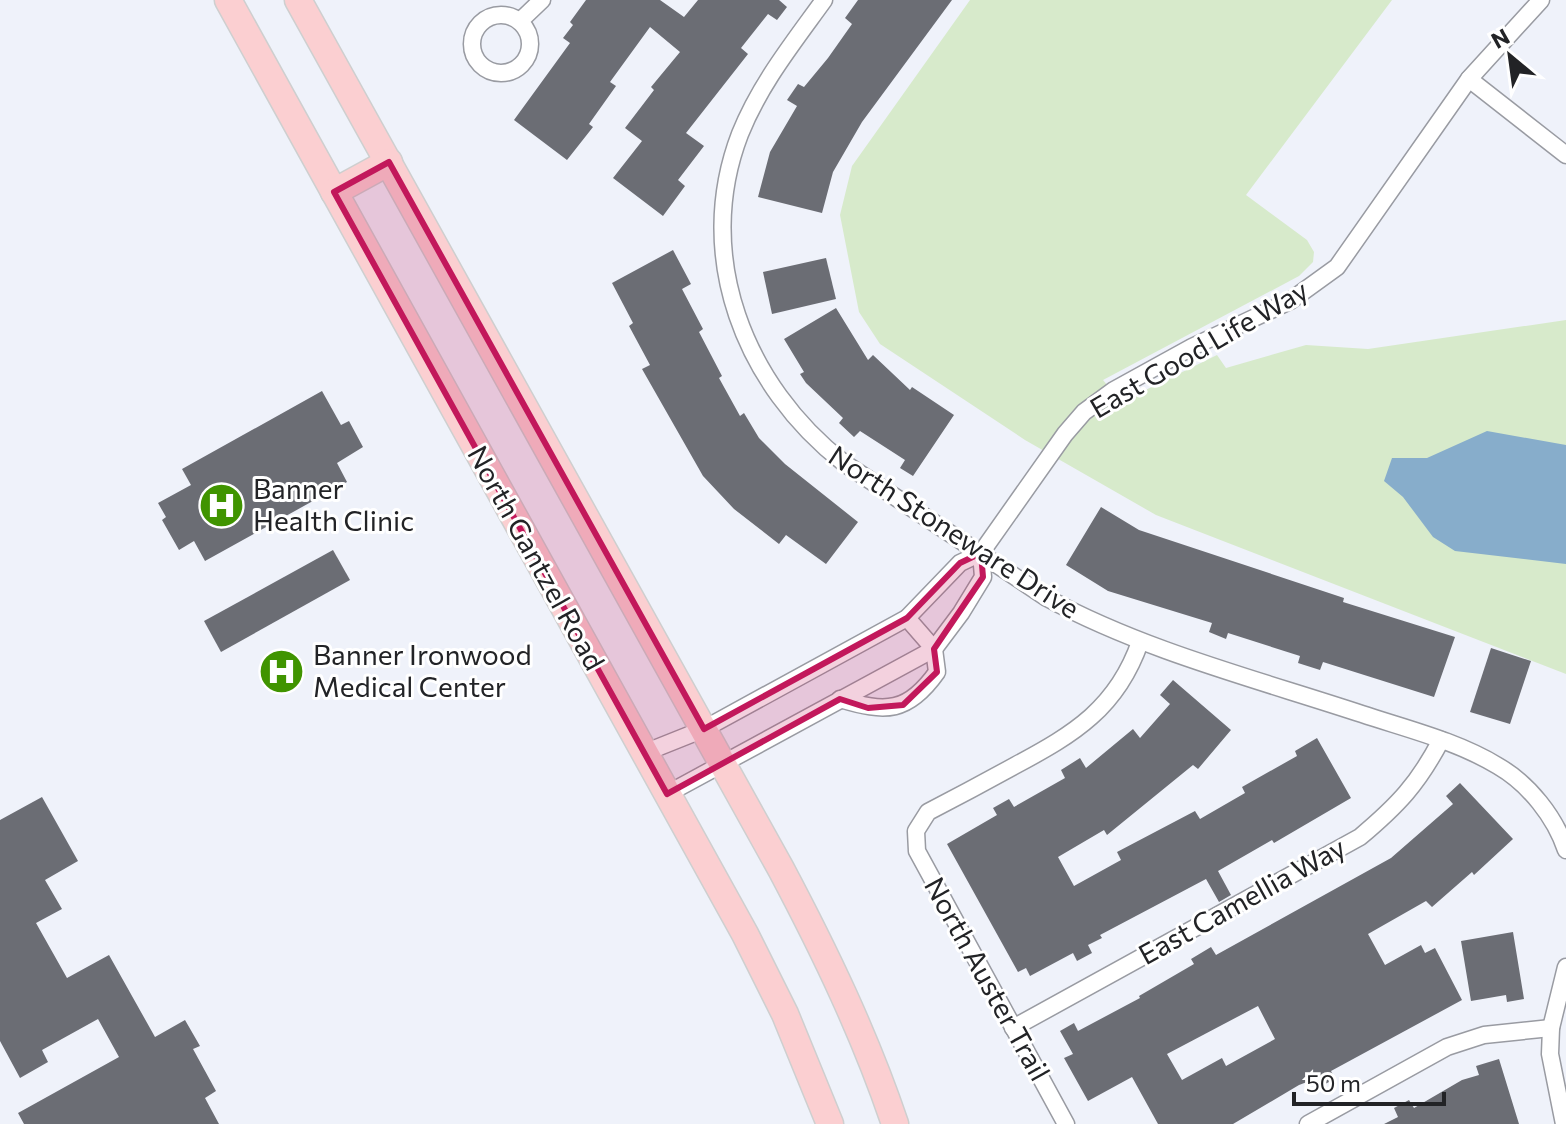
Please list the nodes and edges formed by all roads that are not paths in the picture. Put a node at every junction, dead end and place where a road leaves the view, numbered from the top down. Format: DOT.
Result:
graph roads {
  1 [pos="228,0"];
  2 [pos="298,0"];
  3 [pos="542,0"];
  4 [pos="824,0"];
  5 [pos="1541,0"];
  6 [pos="520,21"];
  7 [pos="1469,79"];
  8 [pos="1566,155"];
  9 [pos="389,162"];
  10 [pos="334,192"];
  11 [pos="981,553"];
  12 [pos="907,618"];
  13 [pos="1140,642"];
  14 [pos="934,649"];
  15 [pos="840,699"];
  16 [pos="704,729"];
  17 [pos="1441,740"];
  18 [pos="644,753"];
  19 [pos="722,762"];
  20 [pos="667,794"];
  21 [pos="1566,850"];
  22 [pos="1566,967"];
  23 [pos="1013,1028"];
  24 [pos="1551,1028"];
  25 [pos="830,1124"];
  26 [pos="895,1124"];
  27 [pos="1066,1124"];
  28 [pos="1308,1124"];
  29 [pos="1564,1124"];
  1 -- 10 [label="main road, North Gantzel Road"];
  2 -- 9 [label="main road"];
  3 -- 6 [label="street"];
  4 -- 11 [label="street, North Stoneware Drive"];
  5 -- 7 [label="street, East Good Life Way"];
  7 -- 8 [label="street"];
  7 -- 11 [label="street, East Good Life Way"];
  9 -- 10 [label="main road"];
  9 -- 16 [label="main road"];
  10 -- 18 [label="main road, North Gantzel Road"];
  11 -- 12 [label="street, East Good Life Way"];
  11 -- 13 [label="street, North Stoneware Drive"];
  11 -- 14 [label="street, East Good Life Way"];
  12 -- 14 [label="street"];
  12 -- 16 [label="street, East Good Life Way"];
  13 -- 17 [label="street, North Stoneware Drive"];
  13 -- 23 [label="street, North Auster Trail"];
  14 -- 15 [label="street, East Good Life Way"];
  14 -- 15 [label="street"];
  15 -- 19 [label="street, East Good Life Way"];
  16 -- 18 [label="street, East Good Life Way"];
  16 -- 19 [label="main road"];
  17 -- 21 [label="street, North Stoneware Drive"];
  17 -- 23 [label="street, East Camellia Way"];
  18 -- 20 [label="main road, North Gantzel Road"];
  19 -- 20 [label="street, East Good Life Way"];
  19 -- 26 [label="main road"];
  20 -- 25 [label="main road, North Gantzel Road"];
  22 -- 24 [label="street"];
  23 -- 27 [label="street, North Auster Trail"];
  24 -- 28 [label="street"];
  24 -- 29 [label="street"];
}
